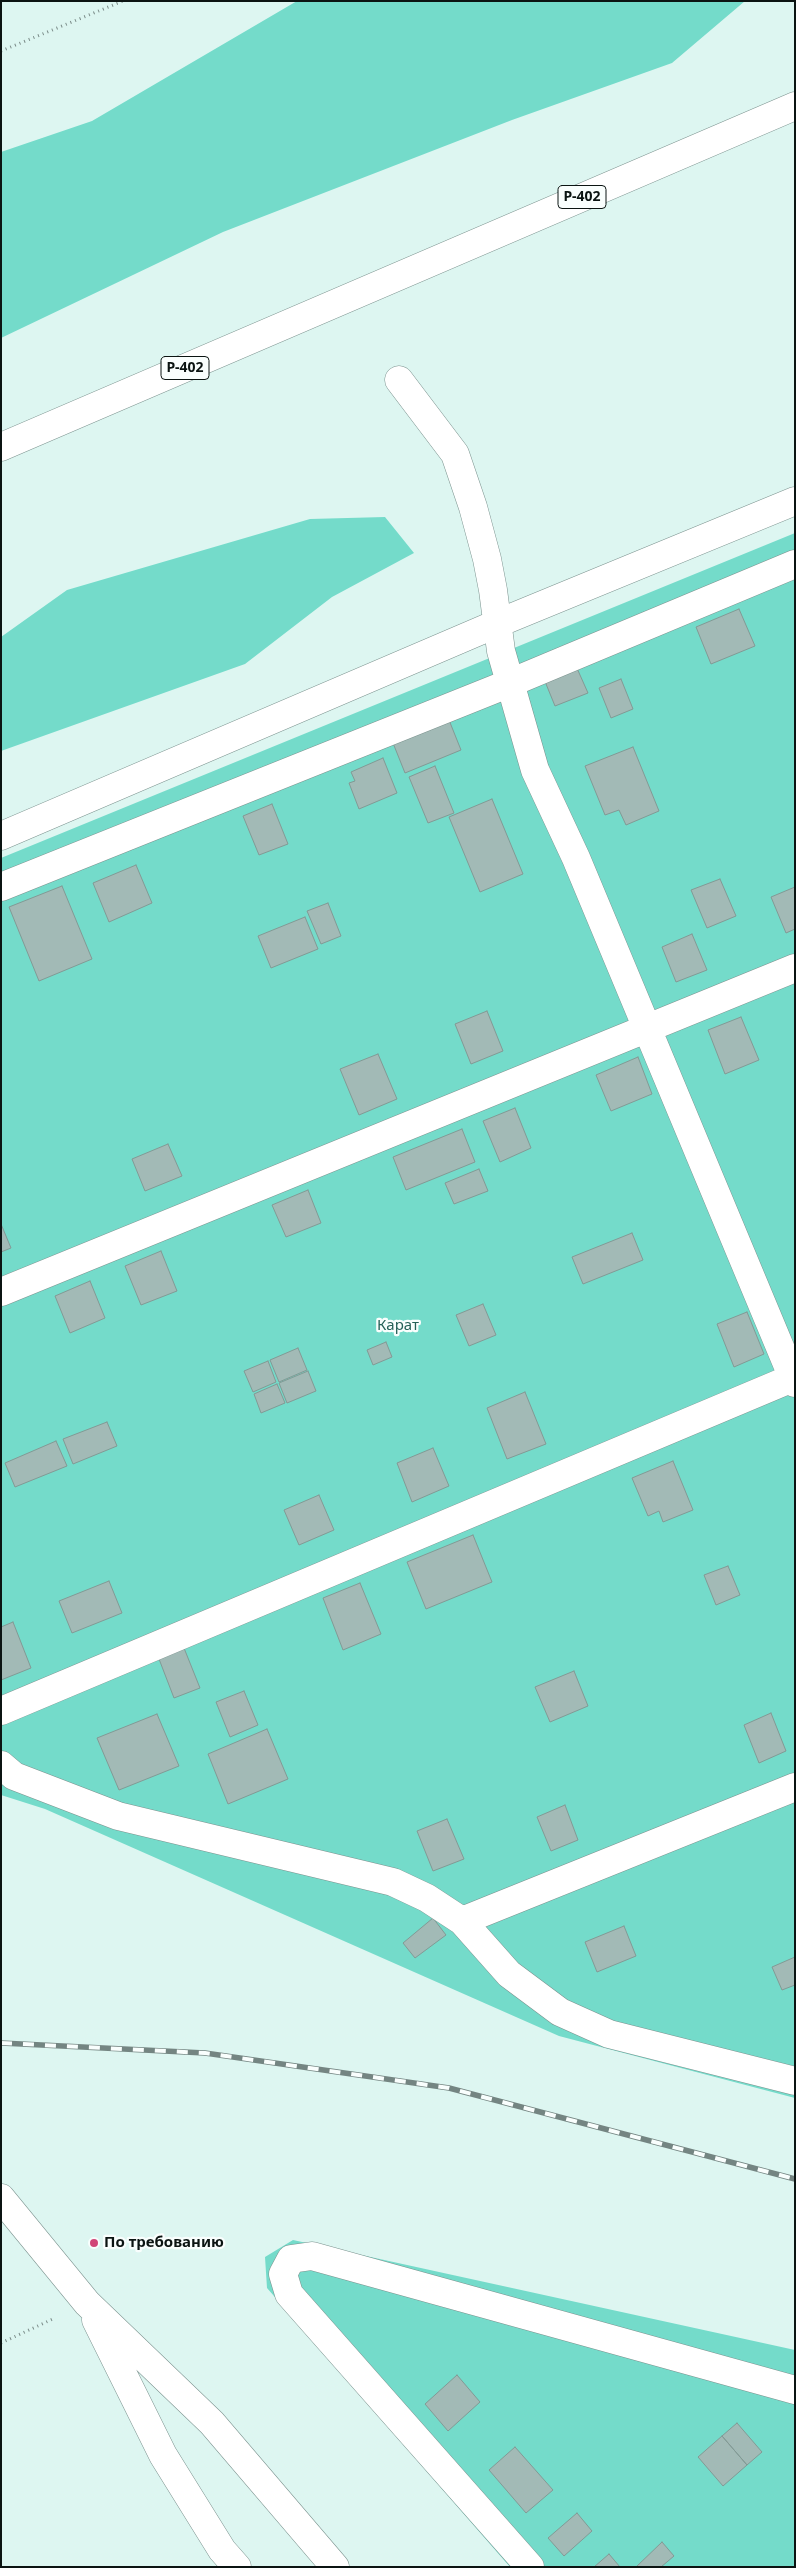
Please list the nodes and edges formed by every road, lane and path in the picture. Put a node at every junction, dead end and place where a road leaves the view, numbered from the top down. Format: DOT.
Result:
graph roads {
  1 [pos="123,1"];
  2 [pos="1,51"];
  3 [pos="795,106"];
  4 [pos="399,380"];
  5 [pos="1,447"];
  6 [pos="795,501"];
  7 [pos="795,564"];
  8 [pos="496,624"];
  9 [pos="510,683"];
  10 [pos="1,836"];
  11 [pos="1,887"];
  12 [pos="795,968"];
  13 [pos="648,1028"];
  14 [pos="1,1292"];
  15 [pos="794,1379"];
  16 [pos="1,1710"];
  17 [pos="1,1765"];
  18 [pos="795,1787"];
  19 [pos="462,1921"];
  20 [pos="795,2081"];
  21 [pos="1,2198"];
  22 [pos="88,2303"];
  23 [pos="1,2343"];
  24 [pos="795,2390"];
  25 [pos="237,2567"];
  26 [pos="335,2567"];
  27 [pos="530,2567"];
  1 -- 2 [label="path"];
  3 -- 5 [label="main road, Р-402"];
  4 -- 8 [label="main road"];
  6 -- 8 [label="main road"];
  7 -- 9 [label="main road"];
  8 -- 9 [label="main road"];
  8 -- 10 [label="main road"];
  9 -- 11 [label="main road"];
  9 -- 13 [label="main road"];
  12 -- 13 [label="main road"];
  13 -- 14 [label="main road"];
  13 -- 15 [label="main road"];
  15 -- 16 [label="main road"];
  17 -- 19 [label="main road"];
  18 -- 19 [label="main road"];
  19 -- 20 [label="main road"];
  21 -- 22 [label="main road"];
  22 -- 23 [label="path"];
  22 -- 25 [label="main road"];
  22 -- 26 [label="main road"];
  24 -- 27 [label="main road"];
}
